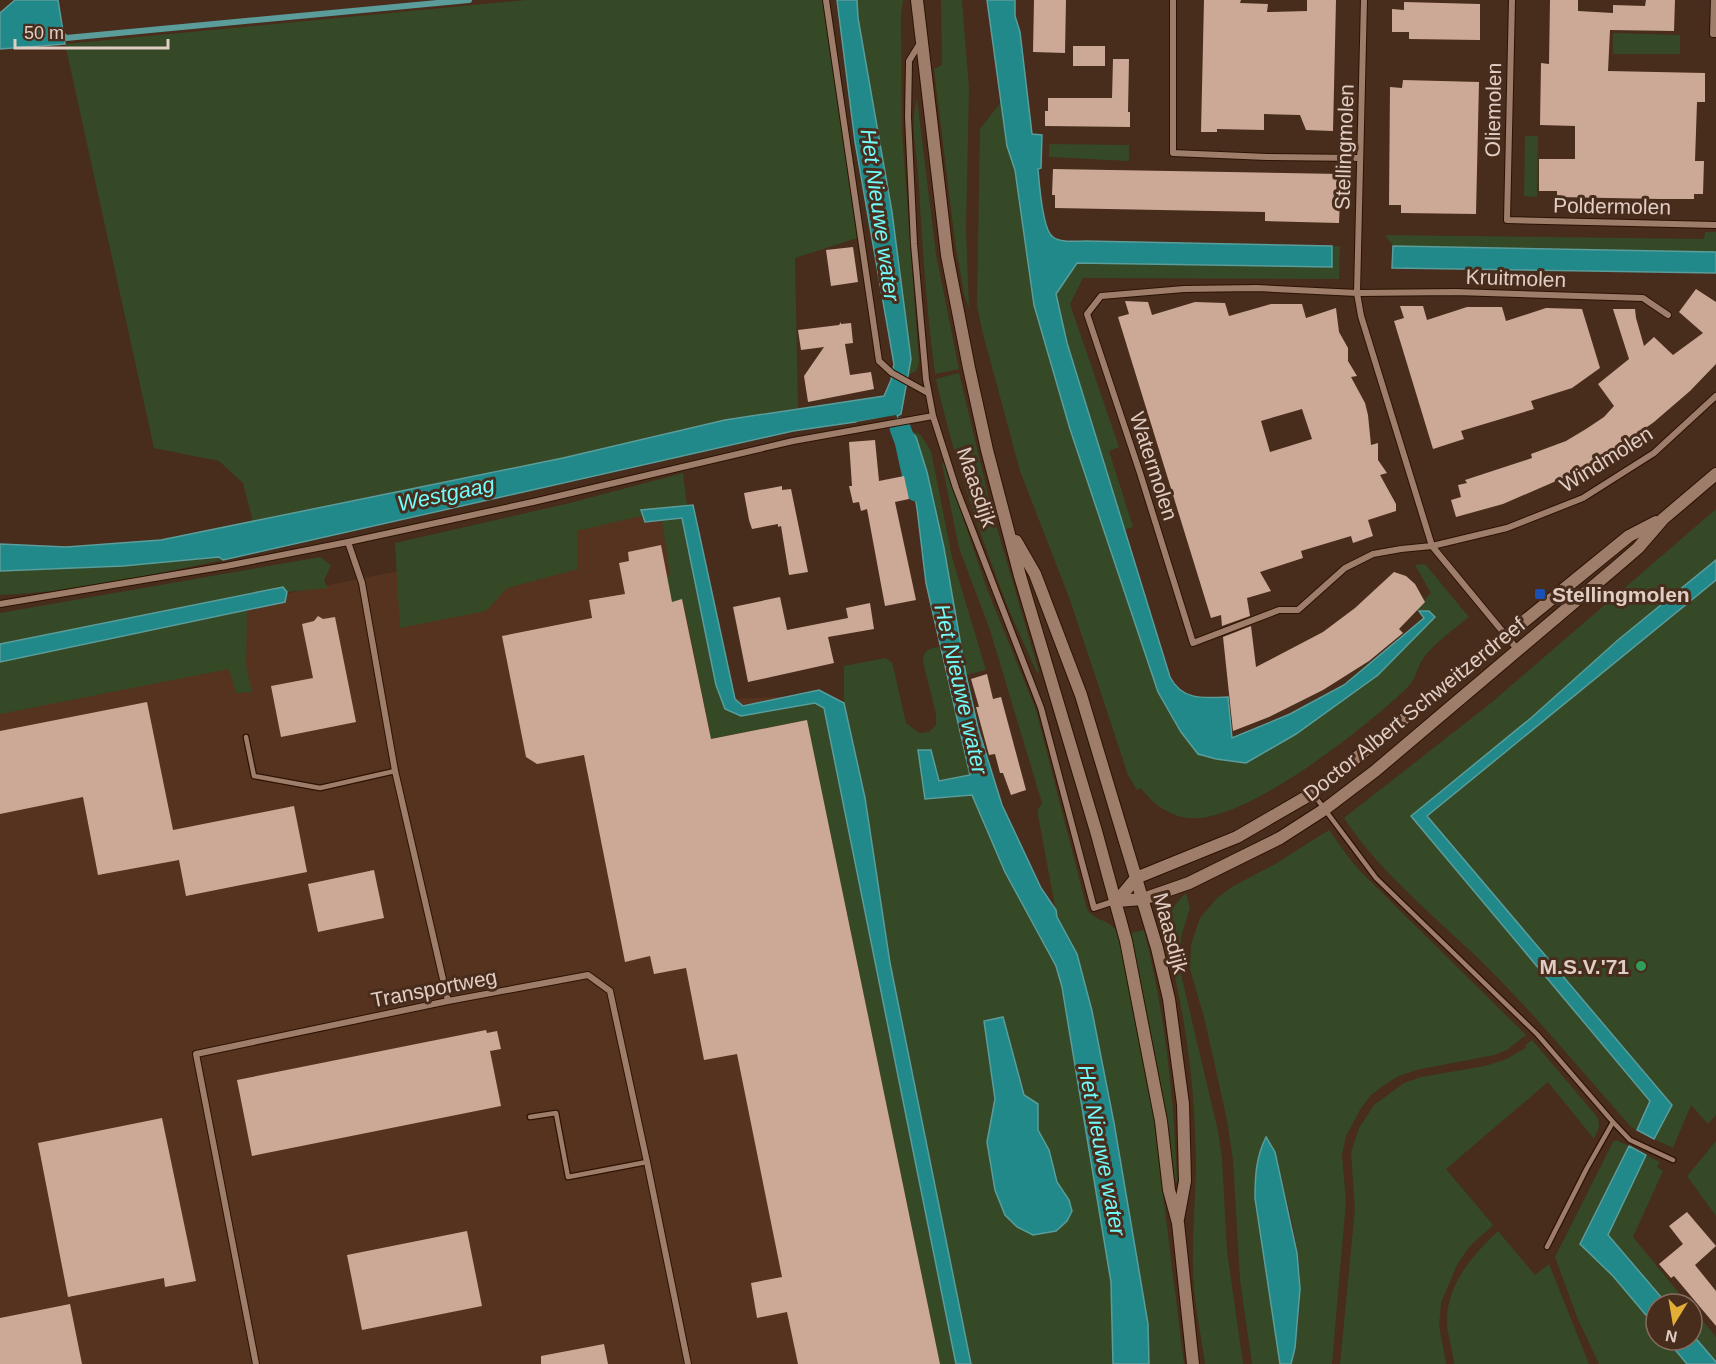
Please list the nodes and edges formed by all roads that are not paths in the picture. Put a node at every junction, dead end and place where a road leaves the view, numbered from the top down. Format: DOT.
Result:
graph roads {
  1 [pos="826,0"];
  2 [pos="916,0"];
  3 [pos="1173,0"];
  4 [pos="1364,0"];
  5 [pos="1512,0"];
  6 [pos="1714,0"];
  7 [pos="1716,34"];
  8 [pos="921,43"];
  9 [pos="1360,158"];
  10 [pos="1507,220"];
  11 [pos="1716,225"];
  12 [pos="1357,293"];
  13 [pos="1668,315"];
  14 [pos="928,393"];
  15 [pos="1716,396"];
  16 [pos="933,416"];
  17 [pos="1716,474"];
  18 [pos="1663,519"];
  19 [pos="1009,530"];
  20 [pos="348,542"];
  21 [pos="1432,546"];
  22 [pos="0,604"];
  23 [pos="1507,636"];
  24 [pos="1517,649"];
  25 [pos="246,737"];
  26 [pos="395,771"];
  27 [pos="1313,793"];
  28 [pos="1325,809"];
  29 [pos="1136,878"];
  30 [pos="1143,899"];
  31 [pos="1117,901"];
  32 [pos="448,1001"];
  33 [pos="530,1117"];
  34 [pos="1613,1122"];
  35 [pos="1673,1160"];
  36 [pos="647,1162"];
  37 [pos="1178,1223"];
  38 [pos="1547,1247"];
  39 [pos="256,1364"];
  40 [pos="688,1364"];
  41 [pos="1194,1364"];
  1 -- 14 [label="street"];
  2 -- 8 [label="main road, Maasdijk"];
  3 -- 9 [label="street"];
  4 -- 9 [label="street, Stellingmolen"];
  5 -- 10 [label="street, Oliemolen"];
  6 -- 7 [label="street"];
  8 -- 14 [label="street, Maasdijk"];
  8 -- 19 [label="main road, Maasdijk"];
  9 -- 12 [label="street, Stellingmolen"];
  10 -- 11 [label="street, Poldermolen"];
  12 -- 13 [label="street, Kruitmolen"];
  12 -- 21 [label="street, Stellingmolen"];
  12 -- 21 [label="street, Watermolen"];
  14 -- 16 [label="street, Maasdijk"];
  15 -- 21 [label="street, Windmolen"];
  16 -- 20 [label="street"];
  16 -- 31 [label="street, Maasdijk"];
  17 -- 18 [label="main road, Doctor Albert Schweitzerdreef"];
  18 -- 23 [label="main road, Doctor Albert Schweitzerdreef"];
  18 -- 24 [label="main road, Doctor Albert Schweitzerdreef"];
  19 -- 29 [label="main road, Maasdijk"];
  19 -- 31 [label="main road, Maasdijk"];
  20 -- 22 [label="street"];
  20 -- 26 [label="street"];
  21 -- 23 [label="street, Stellingmolen"];
  23 -- 24 [label="street, Stellingmolen"];
  23 -- 27 [label="main road, Doctor Albert Schweitzerdreef"];
  24 -- 28 [label="main road, Doctor Albert Schweitzerdreef"];
  25 -- 26 [label="lane"];
  26 -- 32 [label="street"];
  27 -- 28 [label="lane"];
  27 -- 29 [label="main road, Doctor Albert Schweitzerdreef"];
  28 -- 30 [label="main road, Doctor Albert Schweitzerdreef"];
  28 -- 34 [label="lane"];
  29 -- 30 [label="main road, Maasdijk"];
  29 -- 31 [label="main road, Doctor Albert Schweitzerdreef"];
  30 -- 31 [label="main road, Doctor Albert Schweitzerdreef"];
  30 -- 37 [label="main road, Maasdijk"];
  31 -- 37 [label="main road, Maasdijk"];
  32 -- 36 [label="street, Transportweg"];
  32 -- 39 [label="street, Transportweg"];
  33 -- 36 [label="lane"];
  34 -- 35 [label="lane"];
  34 -- 38 [label="lane"];
  36 -- 40 [label="street, Transportweg"];
  37 -- 41 [label="main road, Maasdijk"];
}
